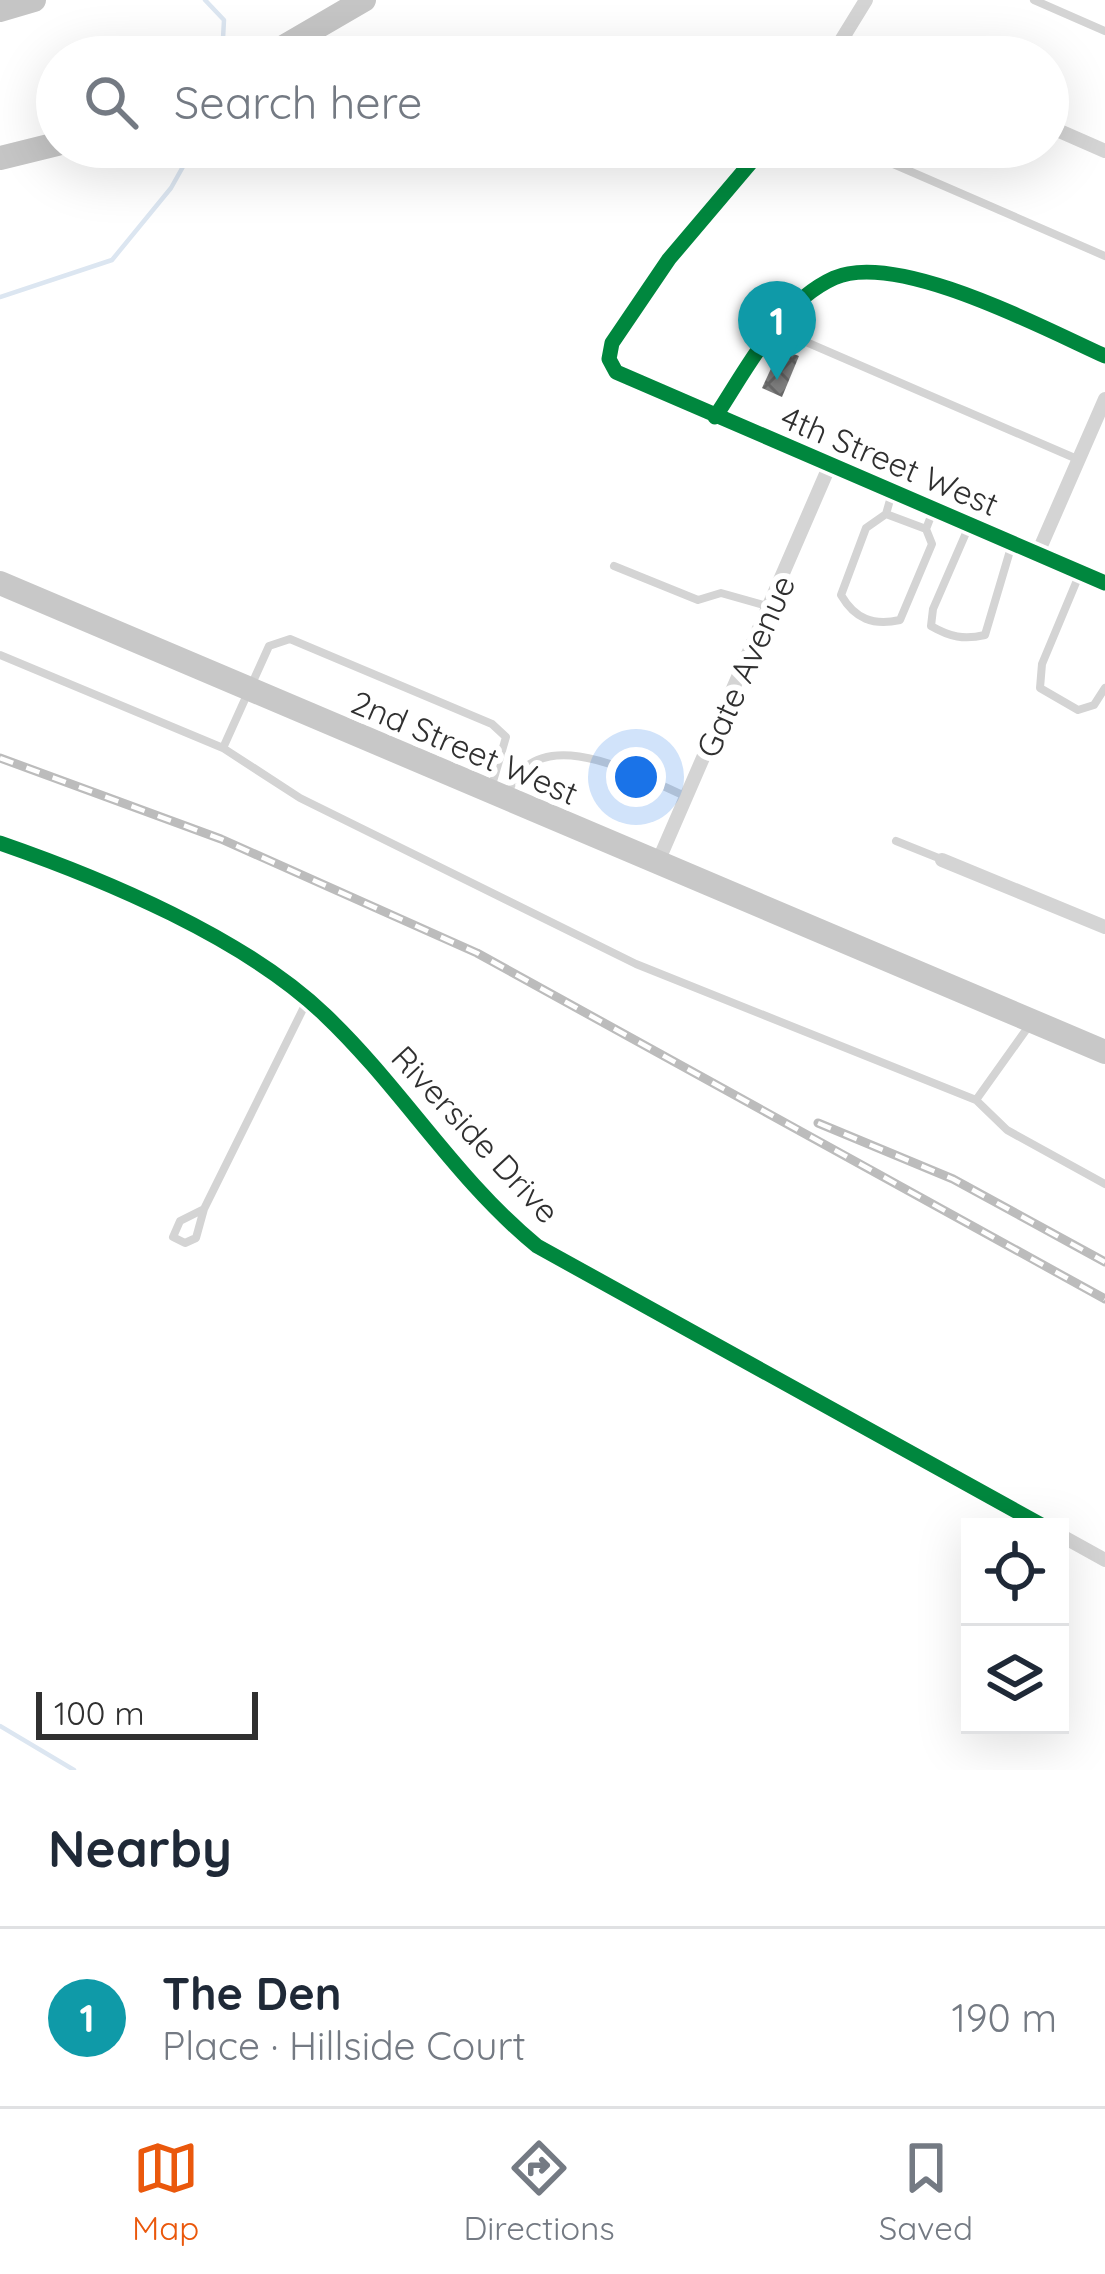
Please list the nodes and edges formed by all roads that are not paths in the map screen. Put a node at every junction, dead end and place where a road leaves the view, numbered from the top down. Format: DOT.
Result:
graph roads {
  1 [pos="34,0"];
  2 [pos="364,0"];
  3 [pos="866,0"];
  4 [pos="1034,0"];
  5 [pos="0,10"];
  6 [pos="1105,31"];
  7 [pos="302,36"];
  8 [pos="844,36"];
  9 [pos="1069,136"];
  10 [pos="36,149"];
  11 [pos="1105,151"];
  12 [pos="0,158"];
  13 [pos="746,168"];
  14 [pos="902,168"];
  15 [pos="1105,256"];
  16 [pos="776,329"];
  17 [pos="1105,356"];
  18 [pos="1105,399"];
  19 [pos="715,417"];
  20 [pos="1078,460"];
  21 [pos="829,467"];
  22 [pos="892,494"];
  23 [pos="933,511"];
  24 [pos="886,514"];
  25 [pos="969,526"];
  26 [pos="926,529"];
  27 [pos="1012,544"];
  28 [pos="1037,555"];
  29 [pos="614,566"];
  30 [pos="1080,573"];
  31 [pos="0,583"];
  32 [pos="1105,583"];
  33 [pos="772,608"];
  34 [pos="0,655"];
  35 [pos="1105,688"];
  36 [pos="248,690"];
  37 [pos="223,748"];
  38 [pos="497,796"];
  39 [pos="687,797"];
  40 [pos="896,841"];
  41 [pos="0,843"];
  42 [pos="942,860"];
  43 [pos="657,864"];
  44 [pos="1105,927"];
  45 [pos="307,999"];
  46 [pos="1033,1020"];
  47 [pos="1105,1052"];
  48 [pos="976,1100"];
  49 [pos="1105,1184"];
  50 [pos="204,1209"];
  51 [pos="1029,1518"];
  52 [pos="1069,1540"];
  53 [pos="1105,1560"];
  1 -- 5 [label="highway"];
  2 -- 7 [label="highway"];
  3 -- 8 [label="street"];
  4 -- 6 [label="lane"];
  9 -- 11 [label="street"];
  10 -- 12 [label="highway"];
  13 -- 19 [label="street, 4th Street West"];
  14 -- 15 [label="lane"];
  16 -- 17 [label="street"];
  16 -- 19 [label="street"];
  16 -- 20 [label="lane"];
  18 -- 20 [label="street"];
  19 -- 21 [label="street, 4th Street West"];
  20 -- 28 [label="street"];
  21 -- 22 [label="street, 4th Street West"];
  21 -- 33 [label="street, Gate Avenue"];
  22 -- 23 [label="street, 4th Street West"];
  22 -- 24 [label="lane"];
  23 -- 25 [label="street, 4th Street West"];
  23 -- 26 [label="lane"];
  24 -- 26 [label="lane"];
  24 -- 26 [label="lane"];
  25 -- 27 [label="street, 4th Street West"];
  25 -- 27 [label="lane"];
  27 -- 28 [label="street, 4th Street West"];
  28 -- 30 [label="street, 4th Street West"];
  29 -- 33 [label="lane"];
  30 -- 32 [label="street, 4th Street West"];
  30 -- 35 [label="lane"];
  31 -- 36 [label="main road, 2nd Street West"];
  33 -- 39 [label="street, Gate Avenue"];
  34 -- 37 [label="lane"];
  36 -- 37 [label="lane"];
  36 -- 38 [label="main road, 2nd Street West"];
  36 -- 38 [label="lane"];
  37 -- 48 [label="lane"];
  38 -- 39 [label="lane"];
  38 -- 43 [label="main road, 2nd Street West"];
  39 -- 43 [label="street, Gate Avenue"];
  40 -- 42 [label="lane"];
  41 -- 45 [label="street, Riverside Drive"];
  42 -- 44 [label="street"];
  43 -- 46 [label="main road, 2nd Street West"];
  45 -- 50 [label="lane"];
  45 -- 51 [label="street, Riverside Drive"];
  46 -- 47 [label="main road, 2nd Street West"];
  46 -- 48 [label="lane"];
  48 -- 49 [label="lane"];
  50 -- 50 [label="lane"];
  52 -- 53 [label="street"];
}
